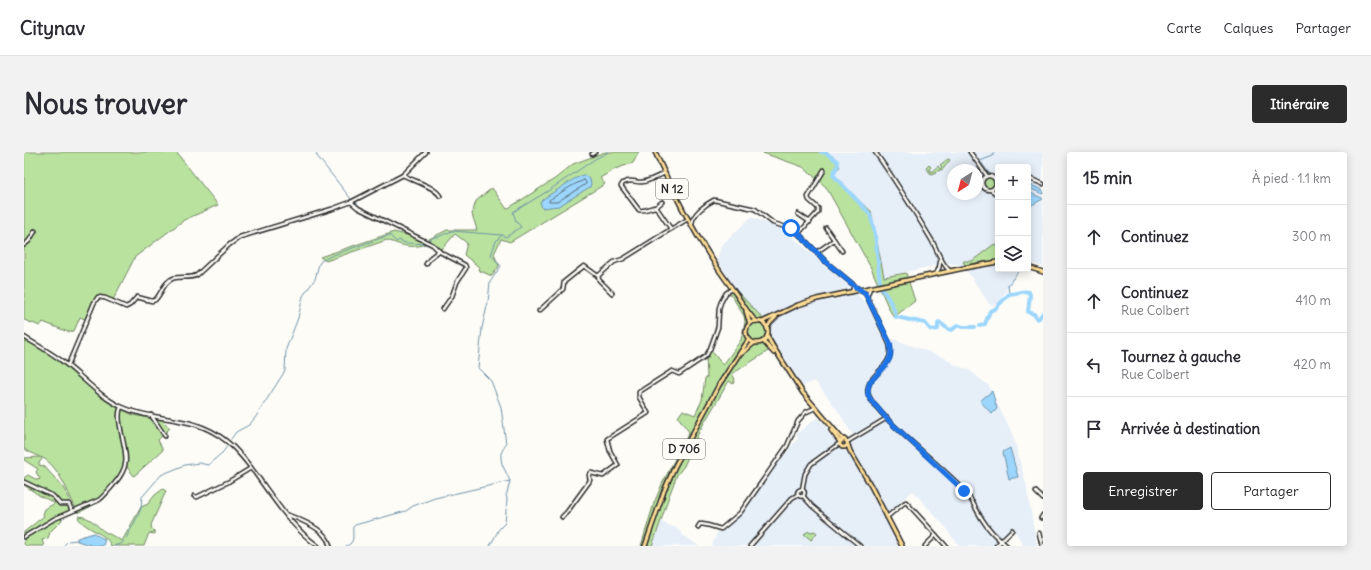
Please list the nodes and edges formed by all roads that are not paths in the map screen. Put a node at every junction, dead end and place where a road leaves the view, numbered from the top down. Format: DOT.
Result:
graph roads {
  1 [pos="426,152"];
  2 [pos="656,152"];
  3 [pos="875,152"];
  4 [pos="970,152"];
  5 [pos="978,164"];
  6 [pos="824,170"];
  7 [pos="983,170"];
  8 [pos="665,173"];
  9 [pos="403,175"];
  10 [pos="988,176"];
  11 [pos="984,178"];
  12 [pos="995,178"];
  13 [pos="1031,179"];
  14 [pos="1043,184"];
  15 [pos="995,186"];
  16 [pos="991,190"];
  17 [pos="995,193"];
  18 [pos="440,196"];
  19 [pos="350,202"];
  20 [pos="662,202"];
  21 [pos="656,207"];
  22 [pos="798,214"];
  23 [pos="688,219"];
  24 [pos="810,222"];
  25 [pos="692,225"];
  26 [pos="826,228"];
  27 [pos="670,229"];
  28 [pos="35,231"];
  29 [pos="798,233"];
  30 [pos="834,240"];
  31 [pos="24,245"];
  32 [pos="439,251"];
  33 [pos="842,251"];
  34 [pos="817,252"];
  35 [pos="941,258"];
  36 [pos="995,263"];
  37 [pos="426,264"];
  38 [pos="1031,268"];
  39 [pos="950,271"];
  40 [pos="1043,272"];
  41 [pos="936,274"];
  42 [pos="598,276"];
  43 [pos="854,285"];
  44 [pos="870,288"];
  45 [pos="732,289"];
  46 [pos="861,290"];
  47 [pos="852,292"];
  48 [pos="612,293"];
  49 [pos="867,296"];
  50 [pos="738,297"];
  51 [pos="443,309"];
  52 [pos="539,311"];
  53 [pos="778,315"];
  54 [pos="756,321"];
  55 [pos="762,322"];
  56 [pos="750,324"];
  57 [pos="767,328"];
  58 [pos="767,336"];
  59 [pos="24,337"];
  60 [pos="748,339"];
  61 [pos="764,341"];
  62 [pos="754,343"];
  63 [pos="737,358"];
  64 [pos="68,366"];
  65 [pos="121,407"];
  66 [pos="814,408"];
  67 [pos="151,415"];
  68 [pos="886,418"];
  69 [pos="829,427"];
  70 [pos="834,430"];
  71 [pos="165,436"];
  72 [pos="843,443"];
  73 [pos="251,468"];
  74 [pos="24,482"];
  75 [pos="802,490"];
  76 [pos="1036,492"];
  77 [pos="797,495"];
  78 [pos="194,496"];
  79 [pos="803,496"];
  80 [pos="1043,499"];
  81 [pos="72,511"];
  82 [pos="287,516"];
  83 [pos="562,517"];
  84 [pos="887,517"];
  85 [pos="698,528"];
  86 [pos="1012,530"];
  87 [pos="1039,533"];
  88 [pos="936,535"];
  89 [pos="24,537"];
  90 [pos="1001,541"];
  91 [pos="318,546"];
  92 [pos="330,546"];
  93 [pos="645,546"];
  94 [pos="750,546"];
  95 [pos="860,546"];
  96 [pos="902,546"];
  97 [pos="925,546"];
  98 [pos="946,546"];
  99 [pos="996,546"];
  100 [pos="1007,546"];
  101 [pos="1042,546"];
  1 -- 9 [label="street"];
  2 -- 8 [label="main road, N 12"];
  3 -- 35 [label="street"];
  4 -- 5 [label="street"];
  6 -- 24 [label="street"];
  7 -- 10 [label="street"];
  8 -- 21 [label="street"];
  8 -- 23 [label="main road, N 12"];
  9 -- 18 [label="street"];
  9 -- 19 [label="street"];
  10 -- 11 [label="street"];
  10 -- 12 [label="street"];
  11 -- 16 [label="street"];
  13 -- 14 [label="street"];
  15 -- 16 [label="street"];
  16 -- 17 [label="street"];
  19 -- 32 [label="street"];
  19 -- 64 [label="street"];
  20 -- 21 [label="street"];
  21 -- 27 [label="street"];
  22 -- 24 [label="street"];
  23 -- 25 [label="main road, N 12"];
  23 -- 27 [label="street"];
  24 -- 29 [label="street"];
  25 -- 29 [label="street"];
  25 -- 45 [label="main road, N 12"];
  26 -- 30 [label="street"];
  27 -- 42 [label="street"];
  28 -- 31 [label="street"];
  29 -- 34 [label="street"];
  30 -- 33 [label="street"];
  30 -- 34 [label="street"];
  32 -- 37 [label="street"];
  32 -- 51 [label="street"];
  34 -- 43 [label="street"];
  35 -- 39 [label="street"];
  35 -- 41 [label="street"];
  36 -- 39 [label="main road"];
  38 -- 40 [label="main road"];
  39 -- 41 [label="main road"];
  41 -- 44 [label="main road"];
  42 -- 48 [label="street"];
  42 -- 52 [label="street"];
  43 -- 46 [label="street"];
  43 -- 47 [label="street"];
  44 -- 46 [label="main road"];
  44 -- 49 [label="street"];
  45 -- 50 [label="main road, N 12"];
  45 -- 83 [label="street"];
  46 -- 47 [label="main road"];
  46 -- 49 [label="street"];
  47 -- 53 [label="main road"];
  49 -- 68 [label="street"];
  50 -- 54 [label="main road, N 12"];
  50 -- 56 [label="main road, N 12"];
  53 -- 55 [label="main road"];
  53 -- 57 [label="main road"];
  54 -- 55 [label="main road"];
  54 -- 56 [label="main road"];
  55 -- 57 [label="main road"];
  56 -- 60 [label="main road"];
  57 -- 58 [label="main road"];
  58 -- 61 [label="main road"];
  58 -- 66 [label="main road"];
  59 -- 64 [label="street"];
  60 -- 62 [label="main road"];
  60 -- 63 [label="main road, D 706"];
  61 -- 62 [label="main road"];
  61 -- 66 [label="main road"];
  62 -- 63 [label="main road, D 706"];
  63 -- 93 [label="main road, D 706"];
  64 -- 65 [label="street"];
  65 -- 67 [label="street"];
  65 -- 81 [label="street"];
  66 -- 69 [label="main road"];
  66 -- 70 [label="main road"];
  66 -- 85 [label="street"];
  67 -- 71 [label="street"];
  67 -- 73 [label="street"];
  68 -- 72 [label="street"];
  68 -- 90 [label="street"];
  69 -- 70 [label="main road"];
  69 -- 72 [label="main road"];
  70 -- 72 [label="main road"];
  72 -- 75 [label="street"];
  72 -- 84 [label="main road"];
  73 -- 78 [label="street"];
  73 -- 82 [label="street"];
  74 -- 81 [label="street"];
  75 -- 77 [label="street"];
  75 -- 79 [label="street"];
  76 -- 80 [label="street"];
  77 -- 79 [label="street"];
  77 -- 94 [label="street"];
  79 -- 95 [label="street"];
  81 -- 89 [label="street"];
  82 -- 91 [label="street"];
  82 -- 92 [label="street"];
  84 -- 88 [label="street"];
  84 -- 96 [label="main road"];
  86 -- 90 [label="street"];
  87 -- 101 [label="street"];
  88 -- 97 [label="street"];
  88 -- 98 [label="street"];
  90 -- 99 [label="street"];
  90 -- 100 [label="street"];
}
